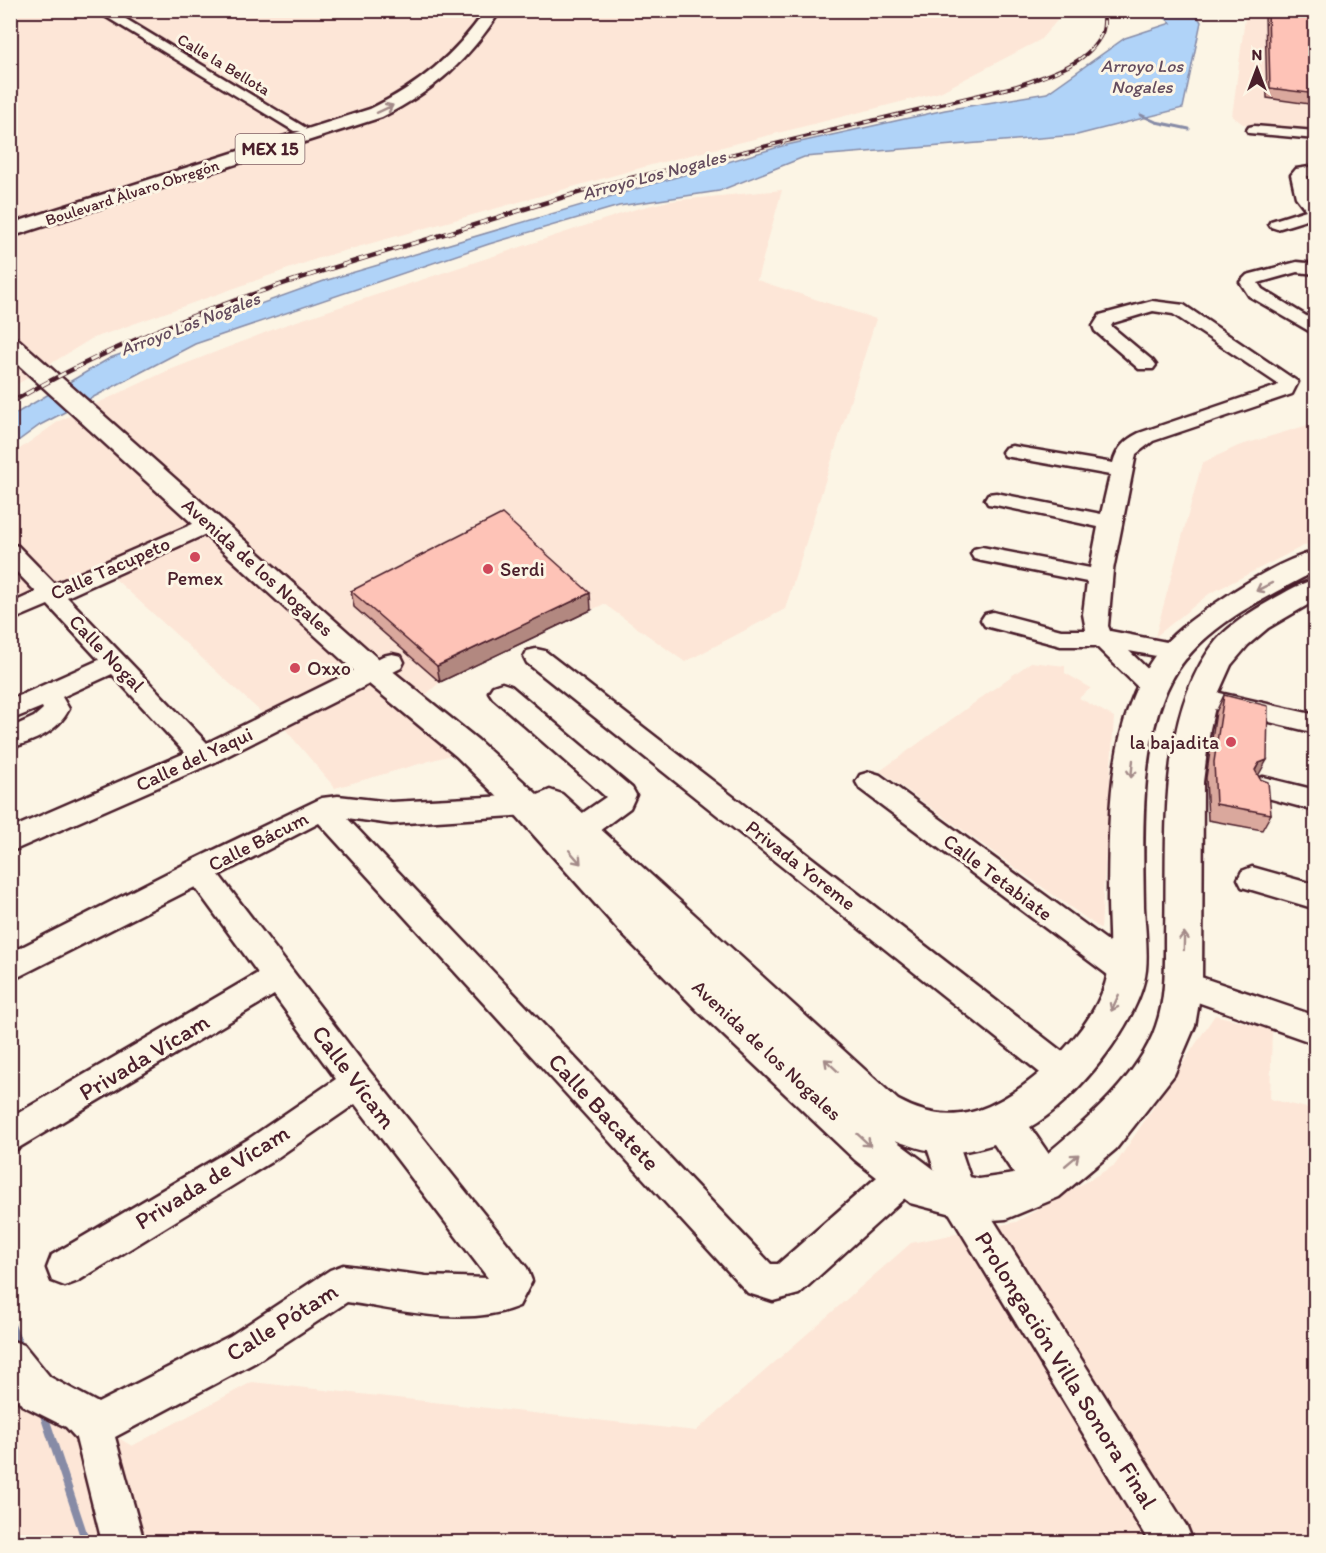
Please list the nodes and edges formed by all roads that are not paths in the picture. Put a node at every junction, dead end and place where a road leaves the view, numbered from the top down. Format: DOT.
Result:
graph roads {
  1 [pos="101,10"];
  2 [pos="473,10"];
  3 [pos="494,10"];
  4 [pos="299,128"];
  5 [pos="1254,130"];
  6 [pos="1316,135"];
  7 [pos="1316,171"];
  8 [pos="1316,212"];
  9 [pos="10,219"];
  10 [pos="1277,224"];
  11 [pos="10,231"];
  12 [pos="1316,269"];
  13 [pos="10,323"];
  14 [pos="1316,330"];
  15 [pos="10,344"];
  16 [pos="1146,365"];
  17 [pos="63,378"];
  18 [pos="90,403"];
  19 [pos="1012,452"];
  20 [pos="1121,471"];
  21 [pos="996,499"];
  22 [pos="211,523"];
  23 [pos="1111,524"];
  24 [pos="10,551"];
  25 [pos="982,554"];
  26 [pos="1316,560"];
  27 [pos="1100,577"];
  28 [pos="1316,588"];
  29 [pos="51,594"];
  30 [pos="10,613"];
  31 [pos="993,620"];
  32 [pos="1104,638"];
  33 [pos="1178,652"];
  34 [pos="536,657"];
  35 [pos="116,662"];
  36 [pos="383,667"];
  37 [pos="1152,686"];
  38 [pos="502,692"];
  39 [pos="47,694"];
  40 [pos="1202,698"];
  41 [pos="10,711"];
  42 [pos="1316,724"];
  43 [pos="10,739"];
  44 [pos="204,756"];
  45 [pos="870,782"];
  46 [pos="1263,787"];
  47 [pos="1316,801"];
  48 [pos="527,804"];
  49 [pos="322,809"];
  50 [pos="581,829"];
  51 [pos="10,840"];
  52 [pos="199,870"];
  53 [pos="1252,879"];
  54 [pos="1316,897"];
  55 [pos="10,968"];
  56 [pos="1127,972"];
  57 [pos="278,976"];
  58 [pos="1184,984"];
  59 [pos="1316,1030"];
  60 [pos="1066,1074"];
  61 [pos="358,1083"];
  62 [pos="1002,1120"];
  63 [pos="940,1135"];
  64 [pos="10,1137"];
  65 [pos="905,1175"];
  66 [pos="1044,1183"];
  67 [pos="959,1197"];
  68 [pos="64,1268"];
  69 [pos="513,1281"];
  70 [pos="10,1359"];
  71 [pos="93,1426"];
  72 [pos="123,1542"];
  73 [pos="1173,1542"];
  1 -- 4 [label="street, Calle la Bellota"];
  2 -- 4 [label="main road, Boulevard Álvaro Obregón / MEX 15"];
  11 -- 3 [label="main road, Boulevard Álvaro Obregón / MEX 15, one-way"];
  4 -- 9 [label="main road, Boulevard Álvaro Obregón / MEX 15"];
  5 -- 6 [label="street"];
  7 -- 8 [label="street"];
  8 -- 10 [label="street"];
  12 -- 14 [label="street"];
  13 -- 17 [label="main road, Avenida de los Nogales"];
  15 -- 17 [label="main road, Avenida de los Nogales"];
  16 -- 20 [label="street"];
  17 -- 18 [label="main road, Avenida de los Nogales"];
  18 -- 22 [label="main road, Avenida de los Nogales"];
  18 -- 36 [label="main road, Avenida de los Nogales"];
  19 -- 20 [label="street"];
  20 -- 23 [label="street"];
  21 -- 23 [label="street"];
  22 -- 29 [label="street, Calle Tacupeto"];
  22 -- 36 [label="main road, Avenida de los Nogales"];
  23 -- 27 [label="street"];
  24 -- 29 [label="street, Calle Nogal"];
  25 -- 27 [label="street"];
  26 -- 33 [label="main road, Avenida de los Nogales, one-way"];
  27 -- 32 [label="street"];
  28 -- 40 [label="main road, Avenida de los Nogales"];
  29 -- 30 [label="street, Calle Tacupeto"];
  29 -- 35 [label="street, Calle Nogal"];
  31 -- 32 [label="street"];
  32 -- 33 [label="street"];
  32 -- 37 [label="street"];
  33 -- 37 [label="main road, Avenida de los Nogales"];
  34 -- 60 [label="street, Privada Yoreme"];
  35 -- 39 [label="street"];
  35 -- 44 [label="street, Calle Nogal"];
  36 -- 44 [label="street, Calle del Yaqui"];
  36 -- 48 [label="main road, Avenida de los Nogales"];
  36 -- 50 [label="main road, Avenida de los Nogales"];
  37 -- 56 [label="main road, Avenida de los Nogales, one-way"];
  38 -- 50 [label="street"];
  39 -- 41 [label="street"];
  39 -- 43 [label="street"];
  40 -- 42 [label="street"];
  58 -- 40 [label="main road, Avenida de los Nogales, one-way"];
  44 -- 51 [label="street, Calle del Yaqui"];
  45 -- 56 [label="street, Calle Tetabiate"];
  46 -- 47 [label="street"];
  48 -- 49 [label="street, Calle Bácum"];
  48 -- 65 [label="main road, Avenida de los Nogales, one-way"];
  49 -- 52 [label="street, Calle Bácum"];
  49 -- 65 [label="street, Calle Bacatete"];
  63 -- 50 [label="main road, Avenida de los Nogales, one-way"];
  52 -- 55 [label="street, Calle Bácum"];
  52 -- 57 [label="street, Calle Vícam"];
  53 -- 54 [label="street"];
  56 -- 60 [label="main road, Avenida de los Nogales, one-way"];
  57 -- 61 [label="street, Calle Vícam"];
  57 -- 64 [label="street, Privada Vícam"];
  58 -- 59 [label="street"];
  66 -- 58 [label="main road, Avenida de los Nogales, one-way"];
  60 -- 62 [label="main road, Avenida de los Nogales"];
  61 -- 68 [label="street, Privada de Vícam"];
  61 -- 69 [label="street, Calle Vícam"];
  62 -- 63 [label="main road, Avenida de los Nogales"];
  62 -- 66 [label="main road"];
  63 -- 67 [label="street, Prolongación Villa Sonora Final"];
  65 -- 67 [label="main road, Avenida de los Nogales"];
  66 -- 67 [label="main road, Avenida de los Nogales"];
  67 -- 73 [label="street, Prolongación Villa Sonora Final"];
  69 -- 71 [label="street, Calle Pótam"];
  70 -- 71 [label="street"];
  71 -- 72 [label="street"];
}
